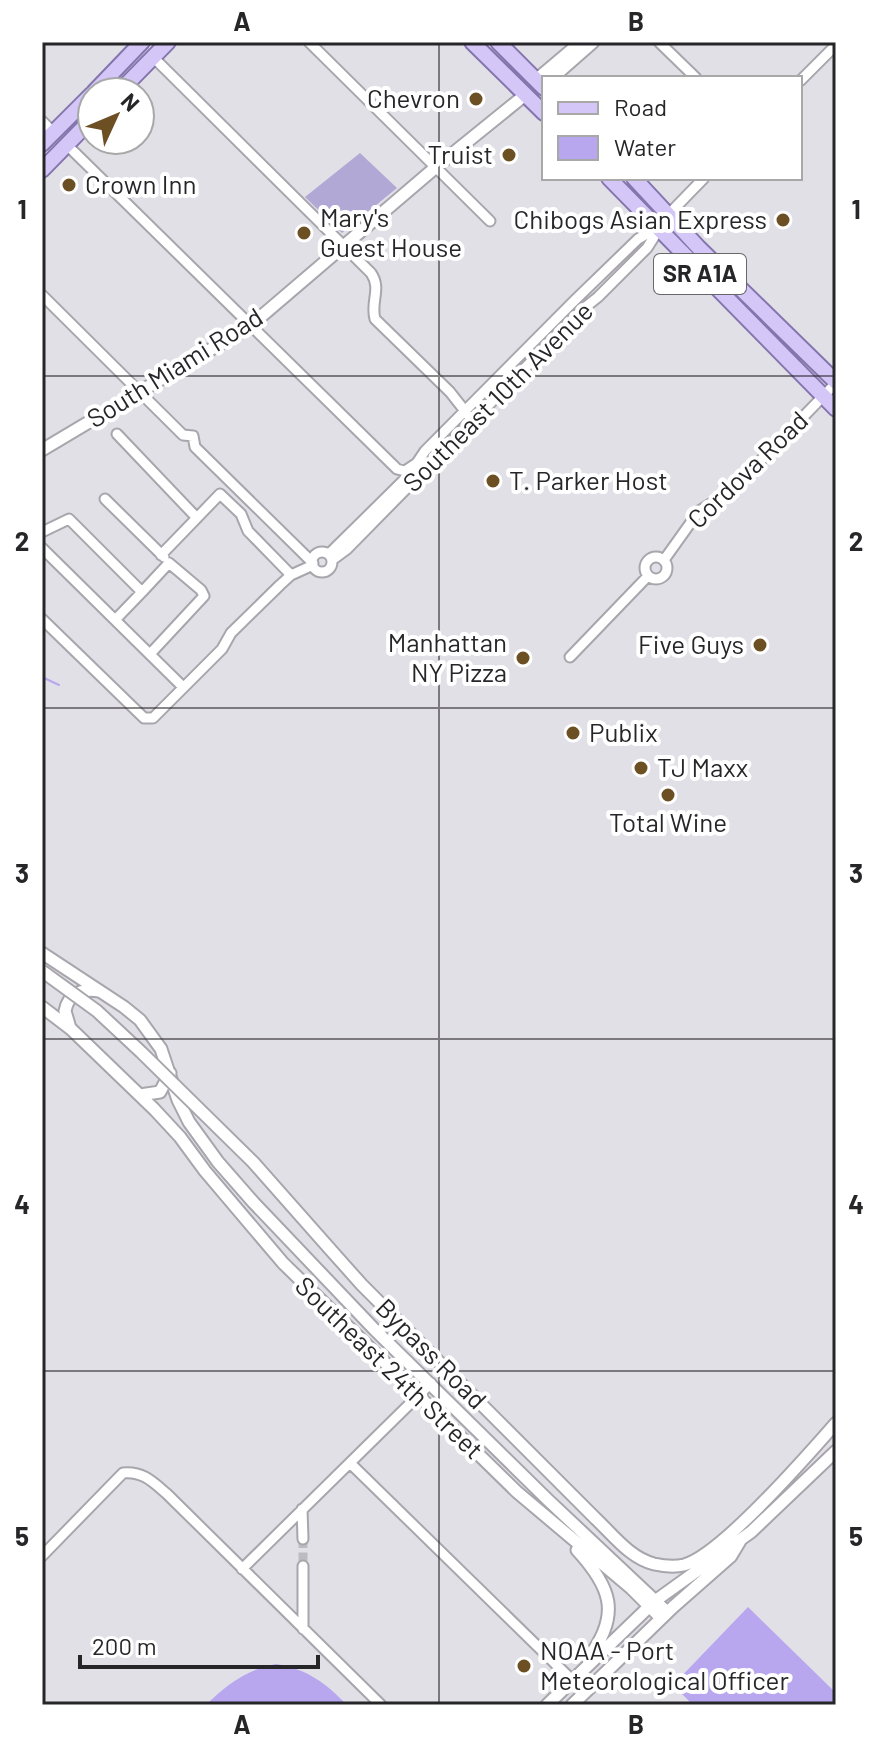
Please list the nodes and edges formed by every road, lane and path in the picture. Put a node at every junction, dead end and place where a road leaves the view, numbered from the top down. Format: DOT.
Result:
graph roads {
  1 [pos="168,42"];
  2 [pos="309,42"];
  3 [pos="472,42"];
  4 [pos="498,42"];
  5 [pos="581,42"];
  6 [pos="593,42"];
  7 [pos="659,42"];
  8 [pos="136,44"];
  9 [pos="836,45"];
  10 [pos="153,50"];
  11 [pos="138,73"];
  12 [pos="108,76"];
  13 [pos="135,76"];
  14 [pos="552,76"];
  15 [pos="555,76"];
  16 [pos="694,76"];
  17 [pos="802,79"];
  18 [pos="542,84"];
  19 [pos="542,87"];
  20 [pos="525,95"];
  21 [pos="76,110"];
  22 [pos="542,111"];
  23 [pos="42,121"];
  24 [pos="54,133"];
  25 [pos="76,136"];
  26 [pos="42,144"];
  27 [pos="67,145"];
  28 [pos="436,167"];
  29 [pos="42,170"];
  30 [pos="611,180"];
  31 [pos="636,180"];
  32 [pos="702,180"];
  33 [pos="668,215"];
  34 [pos="490,221"];
  35 [pos="658,228"];
  36 [pos="343,245"];
  37 [pos="42,295"];
  38 [pos="250,326"];
  39 [pos="506,369"];
  40 [pos="514,378"];
  41 [pos="836,383"];
  42 [pos="140,393"];
  43 [pos="823,396"];
  44 [pos="836,409"];
  45 [pos="465,411"];
  46 [pos="472,420"];
  47 [pos="117,434"];
  48 [pos="42,450"];
  49 [pos="420,461"];
  50 [pos="105,499"];
  51 [pos="197,518"];
  52 [pos="42,532"];
  53 [pos="42,548"];
  54 [pos="330,557"];
  55 [pos="165,559"];
  56 [pos="664,560"];
  57 [pos="313,564"];
  58 [pos="291,575"];
  59 [pos="648,576"];
  60 [pos="142,592"];
  61 [pos="42,619"];
  62 [pos="115,620"];
  63 [pos="150,654"];
  64 [pos="570,657"];
  65 [pos="183,687"];
  66 [pos="42,953"];
  67 [pos="42,971"];
  68 [pos="103,992"];
  69 [pos="42,1007"];
  70 [pos="71,1029"];
  71 [pos="170,1073"];
  72 [pos="140,1095"];
  73 [pos="228,1198"];
  74 [pos="254,1203"];
  75 [pos="257,1233"];
  76 [pos="286,1239"];
  77 [pos="374,1329"];
  78 [pos="362,1341"];
  79 [pos="431,1383"];
  80 [pos="418,1396"];
  81 [pos="836,1423"];
  82 [pos="495,1446"];
  83 [pos="836,1451"];
  84 [pos="482,1458"];
  85 [pos="350,1463"];
  86 [pos="302,1509"];
  87 [pos="548,1518"];
  88 [pos="303,1539"];
  89 [pos="740,1541"];
  90 [pos="42,1556"];
  91 [pos="303,1566"];
  92 [pos="242,1569"];
  93 [pos="652,1604"];
  94 [pos="664,1615"];
  95 [pos="303,1629"];
  96 [pos="573,1681"];
  97 [pos="381,1705"];
  98 [pos="547,1705"];
  99 [pos="572,1705"];
  1 -- 10 [label="main road"];
  2 -- 28 [label="street"];
  3 -- 20 [label="main road"];
  4 -- 18 [label="main road"];
  5 -- 14 [label="street"];
  6 -- 15 [label="street"];
  7 -- 16 [label="street"];
  8 -- 11 [label="main road"];
  8 -- 12 [label="main road"];
  9 -- 17 [label="street"];
  10 -- 11 [label="main road"];
  10 -- 36 [label="street"];
  11 -- 13 [label="main road"];
  19 -- 20 [label="main road"];
  20 -- 22 [label="main road"];
  20 -- 28 [label="street, South Miami Road"];
  21 -- 24 [label="main road"];
  23 -- 24 [label="street"];
  24 -- 26 [label="main road"];
  25 -- 27 [label="main road"];
  27 -- 29 [label="main road"];
  27 -- 38 [label="street"];
  28 -- 34 [label="street"];
  28 -- 36 [label="street, South Miami Road"];
  30 -- 35 [label="main road, SR A1A"];
  31 -- 33 [label="main road, SR A1A"];
  32 -- 33 [label="street, Southeast 10th Avenue"];
  33 -- 35 [label="street, Southeast 10th Avenue"];
  33 -- 41 [label="main road, SR A1A"];
  35 -- 39 [label="street, Southeast 10th Avenue"];
  35 -- 40 [label="street, Southeast 10th Avenue"];
  35 -- 43 [label="main road, SR A1A"];
  36 -- 38 [label="street, South Miami Road"];
  36 -- 45 [label="street"];
  37 -- 42 [label="street"];
  38 -- 42 [label="street, South Miami Road"];
  38 -- 49 [label="street"];
  39 -- 40 [label="street"];
  39 -- 45 [label="street, Southeast 10th Avenue"];
  40 -- 46 [label="street, Southeast 10th Avenue"];
  41 -- 43 [label="street, Cordova Road"];
  42 -- 48 [label="street, South Miami Road"];
  42 -- 57 [label="street"];
  43 -- 44 [label="main road, SR A1A"];
  43 -- 56 [label="street, Cordova Road"];
  45 -- 46 [label="street"];
  45 -- 49 [label="street, Southeast 10th Avenue"];
  46 -- 54 [label="street, Southeast 10th Avenue"];
  47 -- 51 [label="street"];
  49 -- 54 [label="street, Southeast 10th Avenue"];
  50 -- 55 [label="street"];
  51 -- 55 [label="street"];
  51 -- 58 [label="street"];
  52 -- 60 [label="street"];
  53 -- 62 [label="street"];
  54 -- 57 [label="street, Southeast 10th Avenue"];
  54 -- 57 [label="street, Southeast 10th Avenue"];
  55 -- 60 [label="street"];
  55 -- 63 [label="street"];
  56 -- 59 [label="street"];
  56 -- 59 [label="street"];
  57 -- 58 [label="street, Southeast 10th Avenue"];
  58 -- 65 [label="street, Southeast 10th Avenue"];
  59 -- 64 [label="street"];
  60 -- 62 [label="street"];
  61 -- 65 [label="street, Southeast 10th Avenue"];
  62 -- 63 [label="street"];
  63 -- 65 [label="street"];
  66 -- 68 [label="street, Southeast 24th Street"];
  67 -- 81 [label="street, Bypass Road, bridge"];
  68 -- 70 [label="street"];
  68 -- 71 [label="street, Southeast 24th Street"];
  69 -- 70 [label="street, Southeast 24th Street"];
  70 -- 72 [label="street, Southeast 24th Street"];
  71 -- 72 [label="street"];
  71 -- 74 [label="street, Southeast 24th Street"];
  72 -- 73 [label="street, Southeast 24th Street"];
  73 -- 74 [label="street"];
  73 -- 75 [label="street, Southeast 24th Street"];
  74 -- 76 [label="street, Southeast 24th Street"];
  75 -- 76 [label="street"];
  75 -- 78 [label="street, Southeast 24th Street"];
  76 -- 77 [label="street, Southeast 24th Street"];
  77 -- 78 [label="street"];
  77 -- 79 [label="street, Southeast 24th Street"];
  78 -- 80 [label="street, Southeast 24th Street"];
  79 -- 80 [label="street"];
  79 -- 82 [label="street, Southeast 24th Street"];
  80 -- 84 [label="street, Southeast 24th Street"];
  80 -- 85 [label="street"];
  82 -- 84 [label="street"];
  82 -- 93 [label="street, Southeast 24th Street"];
  83 -- 89 [label="street"];
  84 -- 87 [label="street, Southeast 24th Street"];
  85 -- 86 [label="street"];
  85 -- 96 [label="street"];
  86 -- 88 [label="street"];
  86 -- 92 [label="street"];
  87 -- 93 [label="street, Southeast 24th Street"];
  87 -- 96 [label="street"];
  89 -- 93 [label="street"];
  89 -- 94 [label="street"];
  90 -- 92 [label="street"];
  91 -- 95 [label="street"];
  92 -- 95 [label="street"];
  93 -- 94 [label="street, Southeast 24th Street"];
  93 -- 96 [label="street"];
  94 -- 99 [label="street"];
  95 -- 97 [label="street"];
  96 -- 98 [label="street"];
}
